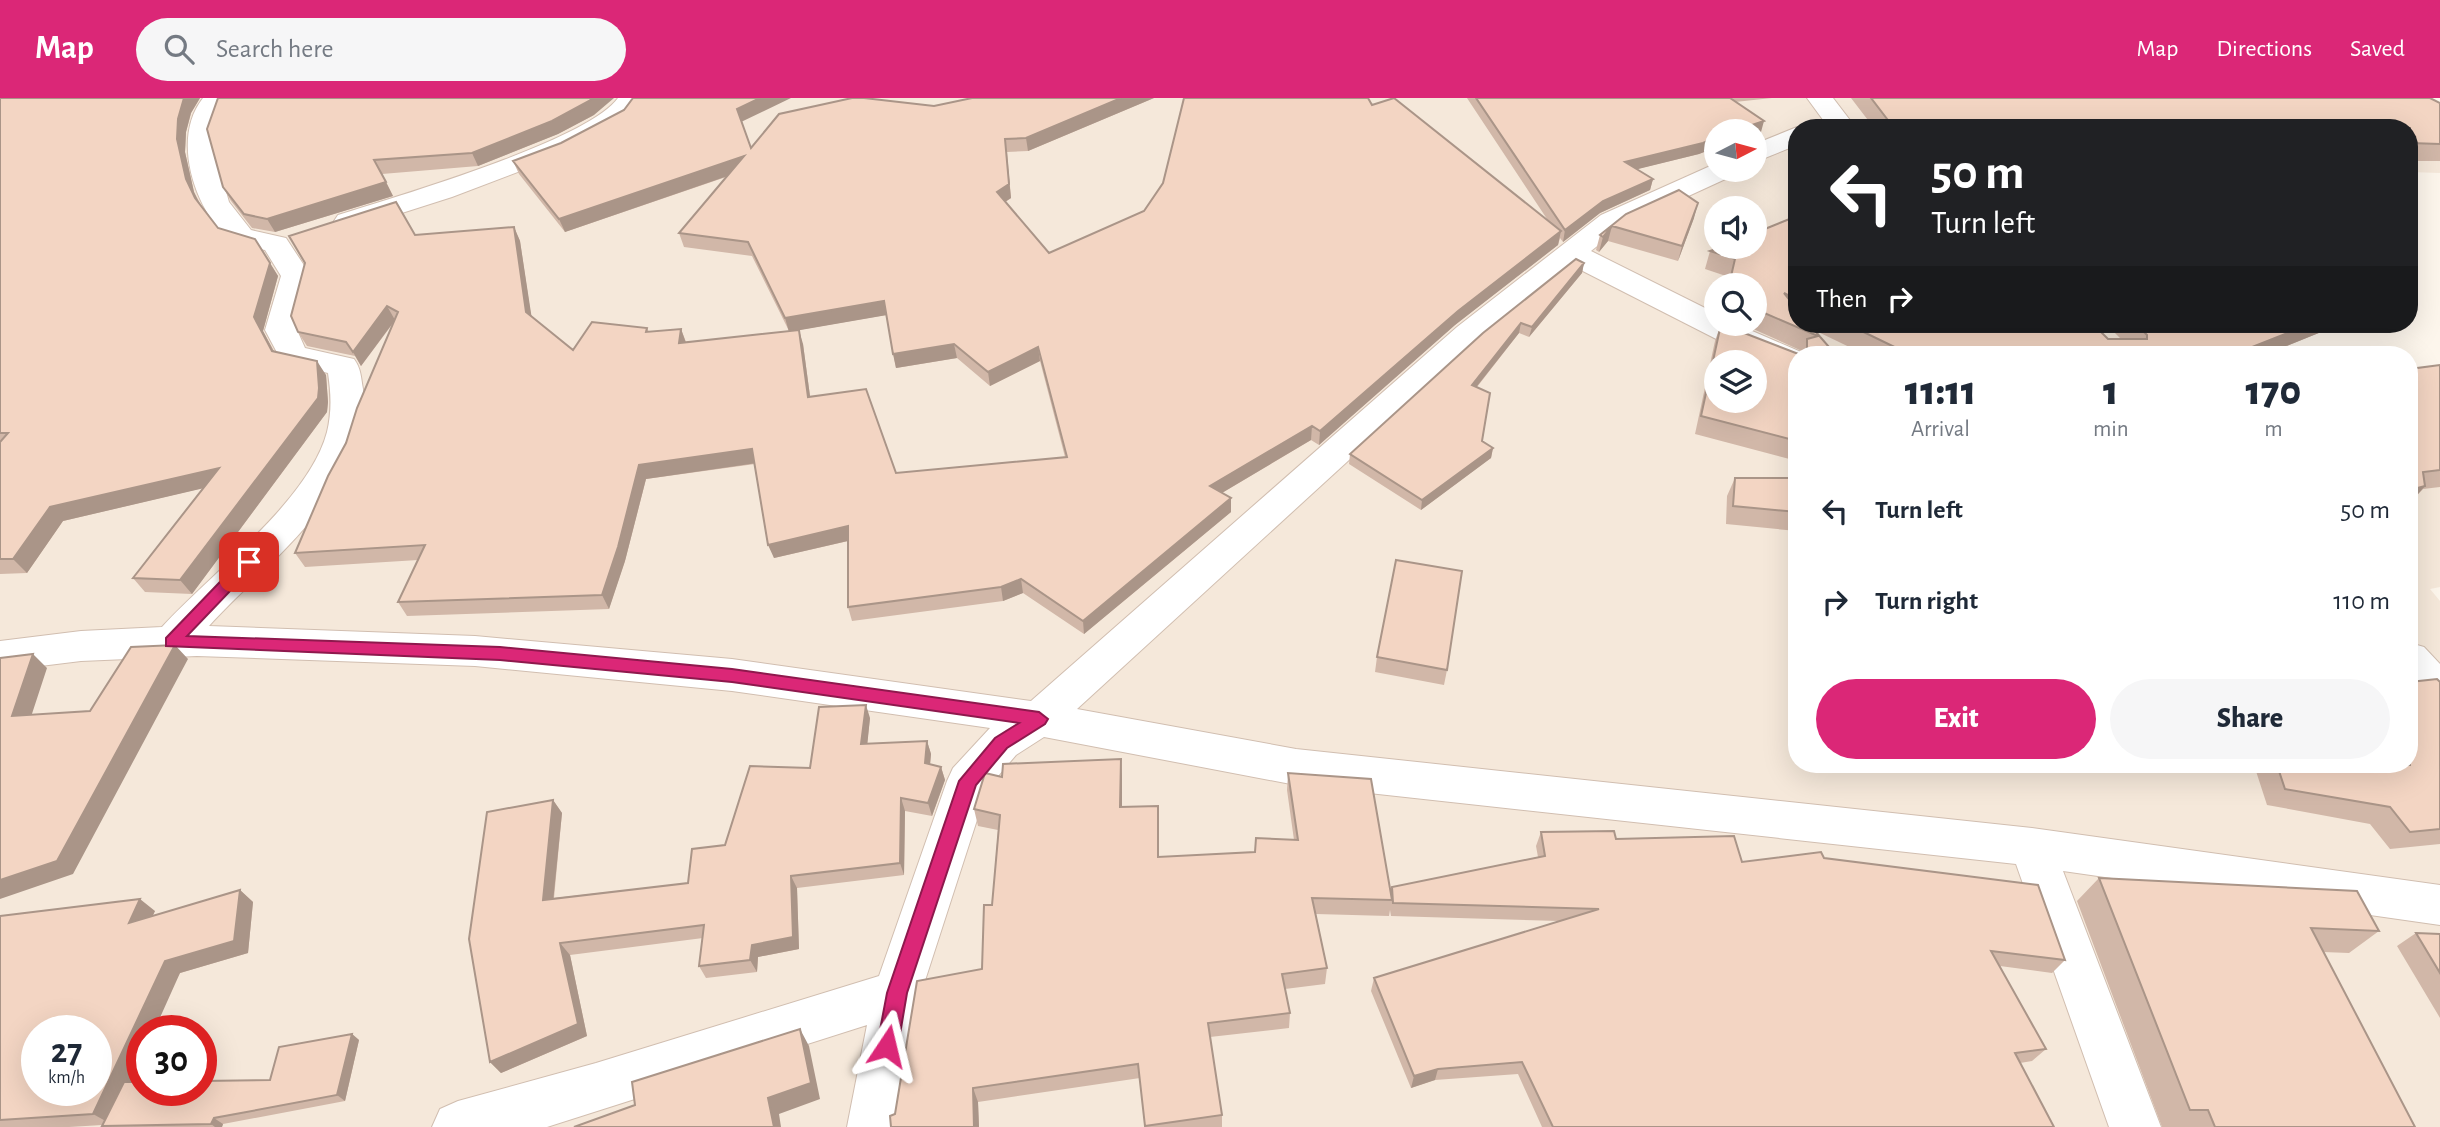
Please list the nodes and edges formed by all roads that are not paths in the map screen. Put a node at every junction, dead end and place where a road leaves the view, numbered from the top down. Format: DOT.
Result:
graph roads {
  1 [pos="216,98"];
  2 [pos="631,98"];
  3 [pos="1788,139"];
  4 [pos="1768,148"];
  5 [pos="1704,178"];
  6 [pos="302,236"];
  7 [pos="1571,253"];
  8 [pos="1788,358"];
  9 [pos="172,642"];
  10 [pos="0,656"];
  11 [pos="2418,667"];
  12 [pos="2440,691"];
  13 [pos="1039,719"];
  14 [pos="2032,847"];
  15 [pos="2440,905"];
  16 [pos="897,993"];
  17 [pos="458,1127"];
  18 [pos="873,1127"];
  19 [pos="2136,1127"];
  1 -- 6 [label="street"];
  2 -- 6 [label="street"];
  3 -- 4 [label="street"];
  5 -- 7 [label="street"];
  6 -- 9 [label="street"];
  7 -- 8 [label="street"];
  7 -- 13 [label="street"];
  9 -- 10 [label="street"];
  9 -- 13 [label="street"];
  11 -- 12 [label="street"];
  13 -- 14 [label="street"];
  13 -- 16 [label="street"];
  14 -- 15 [label="street"];
  14 -- 19 [label="street"];
  16 -- 17 [label="street"];
  16 -- 18 [label="street"];
}
